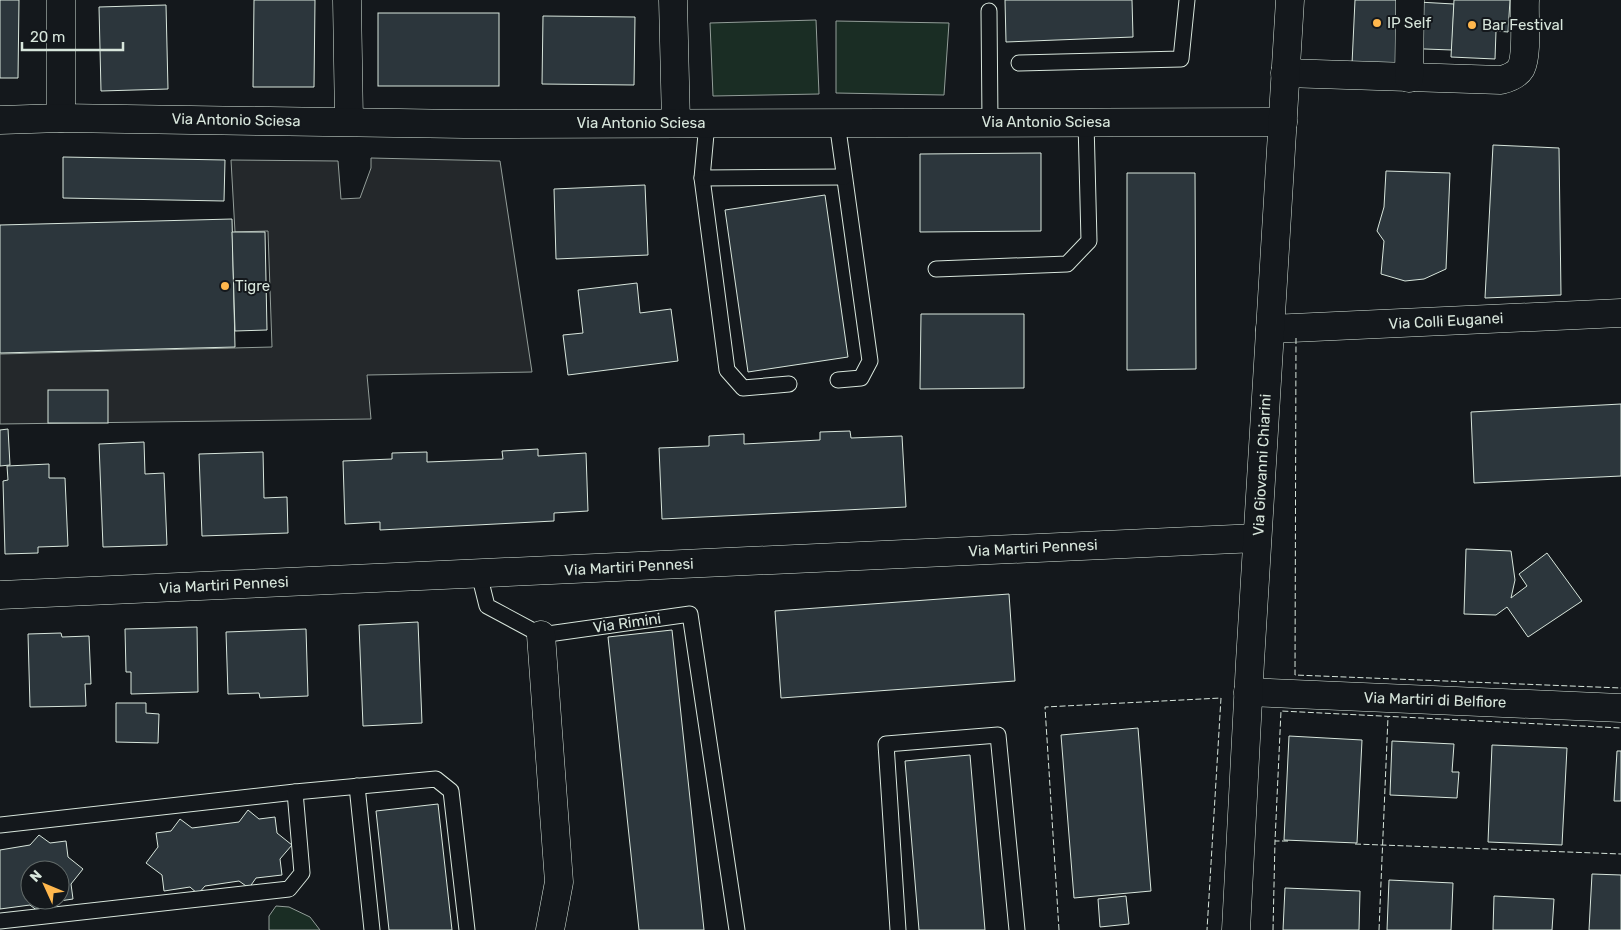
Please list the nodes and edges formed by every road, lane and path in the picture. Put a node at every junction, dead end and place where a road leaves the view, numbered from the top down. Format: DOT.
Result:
graph roads {
  1 [pos="61,0"];
  2 [pos="348,0"];
  3 [pos="673,0"];
  4 [pos="1189,0"];
  5 [pos="1196,0"];
  6 [pos="1290,0"];
  7 [pos="1410,0"];
  8 [pos="1524,0"];
  9 [pos="988,11"];
  10 [pos="1019,63"];
  11 [pos="1285,73"];
  12 [pos="1409,78"];
  13 [pos="61,118"];
  14 [pos="0,120"];
  15 [pos="349,121"];
  16 [pos="837,122"];
  17 [pos="990,122"];
  18 [pos="1086,122"];
  19 [pos="1282,122"];
  20 [pos="676,123"];
  21 [pos="707,123"];
  22 [pos="844,177"];
  23 [pos="702,178"];
  24 [pos="936,270"];
  25 [pos="1621,313"];
  26 [pos="1270,329"];
  27 [pos="838,380"];
  28 [pos="789,384"];
  29 [pos="1258,538"];
  30 [pos="479,574"];
  31 [pos="0,595"];
  32 [pos="541,635"];
  33 [pos="1248,692"];
  34 [pos="1621,708"];
  35 [pos="356,786"];
  36 [pos="295,792"];
  37 [pos="0,825"];
  38 [pos="0,921"];
  39 [pos="372,930"];
  40 [pos="467,930"];
  41 [pos="550,930"];
  42 [pos="738,930"];
  43 [pos="898,930"];
  44 [pos="1017,930"];
  45 [pos="1236,930"];
  1 -- 13 [label="street"];
  2 -- 15 [label="street"];
  3 -- 20 [label="street"];
  4 -- 5 [label="lane"];
  4 -- 10 [label="lane"];
  6 -- 11 [label="street, Via Giovanni Chiarini"];
  7 -- 12 [label="street"];
  8 -- 12 [label="street"];
  9 -- 17 [label="lane"];
  11 -- 12 [label="street"];
  11 -- 19 [label="street, Via Giovanni Chiarini"];
  13 -- 14 [label="street, Via Antonio Sciesa"];
  13 -- 15 [label="street, Via Antonio Sciesa"];
  15 -- 20 [label="street, Via Antonio Sciesa"];
  16 -- 17 [label="street, Via Antonio Sciesa"];
  16 -- 21 [label="street, Via Antonio Sciesa"];
  16 -- 22 [label="lane"];
  17 -- 18 [label="street, Via Antonio Sciesa"];
  18 -- 19 [label="street, Via Antonio Sciesa"];
  18 -- 24 [label="lane"];
  19 -- 26 [label="street, Via Giovanni Chiarini"];
  20 -- 21 [label="street, Via Antonio Sciesa"];
  21 -- 23 [label="lane"];
  22 -- 23 [label="lane"];
  22 -- 27 [label="lane"];
  23 -- 28 [label="lane"];
  25 -- 26 [label="street, Via Colli Euganei"];
  26 -- 29 [label="street, Via Giovanni Chiarini"];
  29 -- 30 [label="street, Via Martiri Pennesi"];
  29 -- 33 [label="street, Via Giovanni Chiarini"];
  30 -- 31 [label="street, Via Martiri Pennesi"];
  30 -- 32 [label="lane"];
  32 -- 41 [label="street"];
  32 -- 42 [label="lane, Via Rimini"];
  33 -- 34 [label="street, Via Martiri di Belfiore"];
  33 -- 45 [label="street, Via Giovanni Chiarini"];
  35 -- 36 [label="lane"];
  35 -- 39 [label="lane"];
  35 -- 40 [label="lane"];
  36 -- 37 [label="lane"];
  36 -- 38 [label="lane"];
  43 -- 44 [label="lane"];
}
